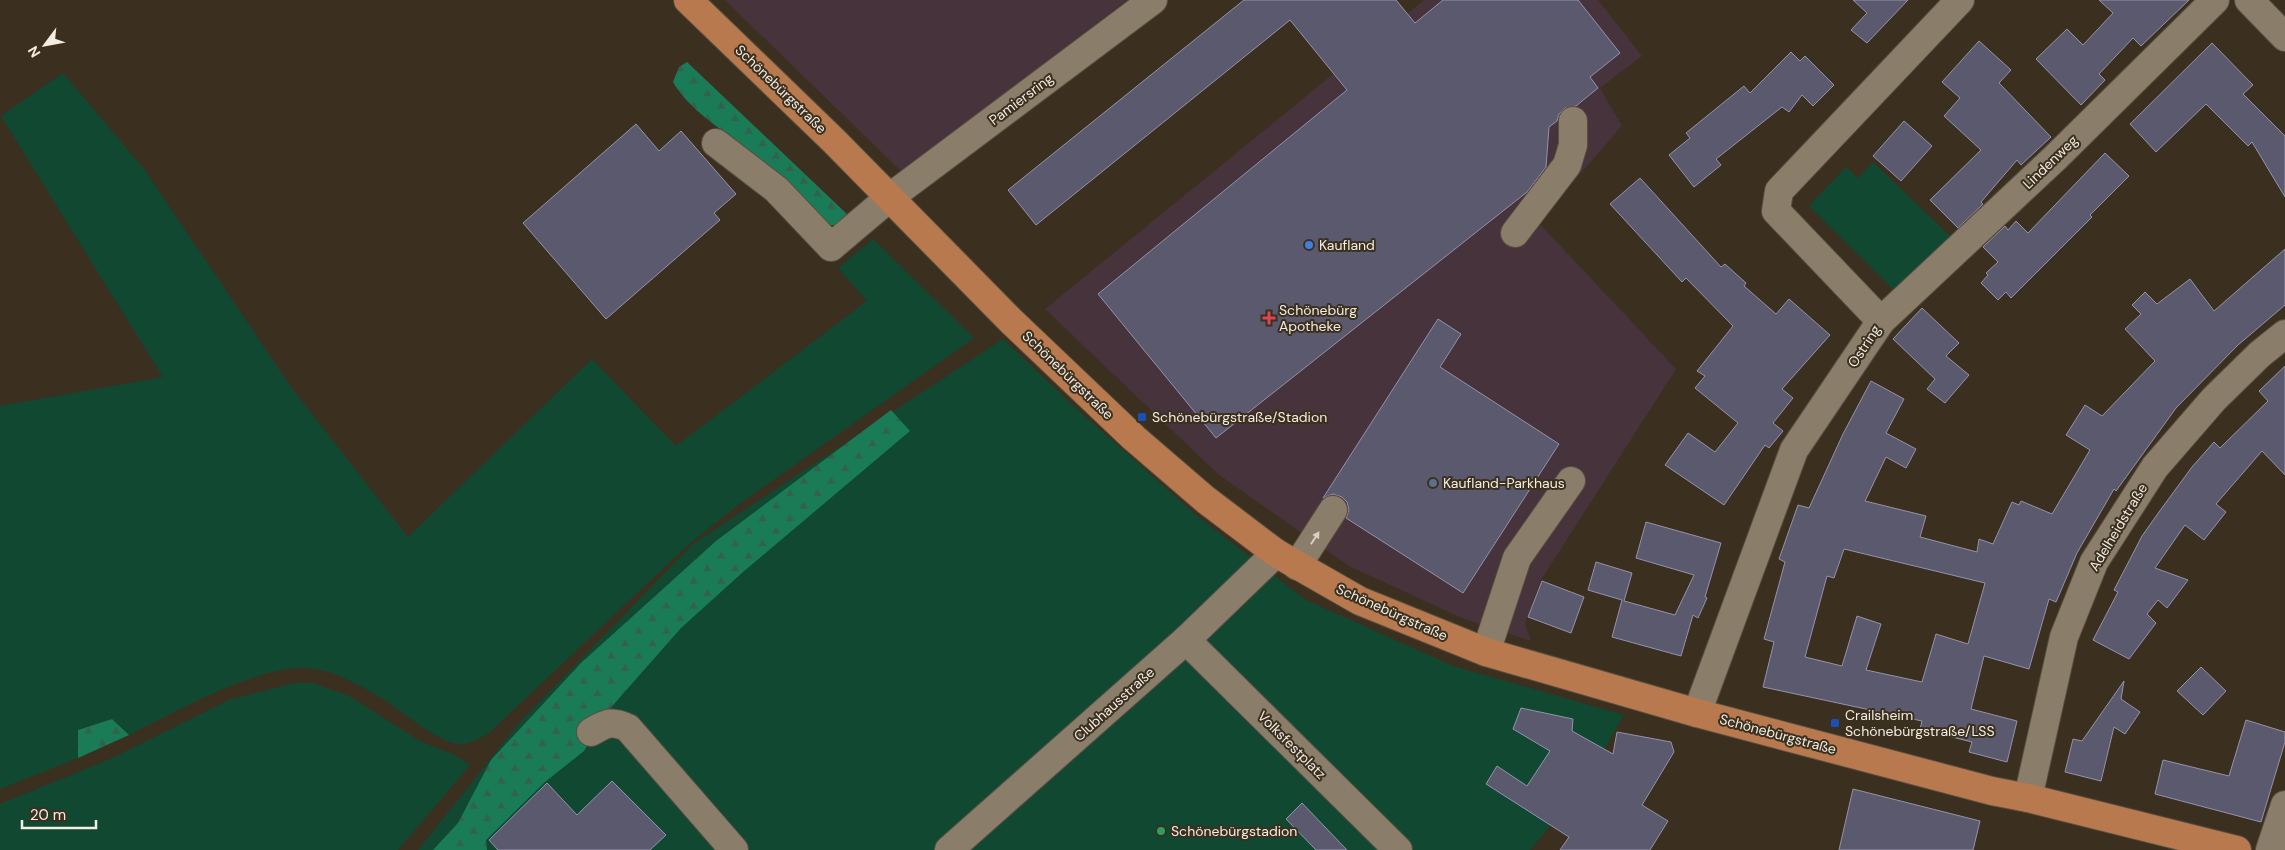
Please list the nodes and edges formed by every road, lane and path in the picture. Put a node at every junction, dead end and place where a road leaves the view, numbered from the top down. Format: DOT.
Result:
graph roads {
  1 [pos="688,0"];
  2 [pos="1960,0"];
  3 [pos="2216,0"];
  4 [pos="2249,0"];
  5 [pos="1147,2"];
  6 [pos="2285,37"];
  7 [pos="1573,121"];
  8 [pos="716,143"];
  9 [pos="889,198"];
  10 [pos="1515,233"];
  11 [pos="1881,321"];
  12 [pos="2285,334"];
  13 [pos="1571,481"];
  14 [pos="1333,510"];
  15 [pos="1286,559"];
  16 [pos="1186,640"];
  17 [pos="1486,652"];
  18 [pos="1697,713"];
  19 [pos="591,732"];
  20 [pos="2028,798"];
  21 [pos="2285,806"];
  22 [pos="734,850"];
  23 [pos="949,850"];
  24 [pos="1398,850"];
  25 [pos="2237,850"];
  26 [pos="2270,850"];
  1 -- 9 [label="main road, Schönebürgstraße"];
  2 -- 11 [label="street, Ostring"];
  3 -- 11 [label="street, Lindenweg"];
  4 -- 6 [label="street"];
  5 -- 9 [label="street, Pamiersring"];
  7 -- 10 [label="street"];
  8 -- 9 [label="street, Pamiersring"];
  9 -- 15 [label="main road, Schönebürgstraße"];
  11 -- 18 [label="street, Ostring"];
  12 -- 20 [label="street, Adelheidstraße"];
  13 -- 17 [label="street"];
  15 -- 14 [label="street, Clubhausstraße, one-way"];
  15 -- 16 [label="street, Clubhausstraße"];
  15 -- 17 [label="main road, Schönebürgstraße"];
  16 -- 23 [label="street, Clubhausstraße"];
  16 -- 24 [label="street, Volksfestplatz"];
  17 -- 18 [label="main road, Schönebürgstraße"];
  18 -- 20 [label="main road, Schönebürgstraße"];
  19 -- 22 [label="street"];
  20 -- 25 [label="main road, Schönebürgstraße"];
  21 -- 26 [label="street"];
}
